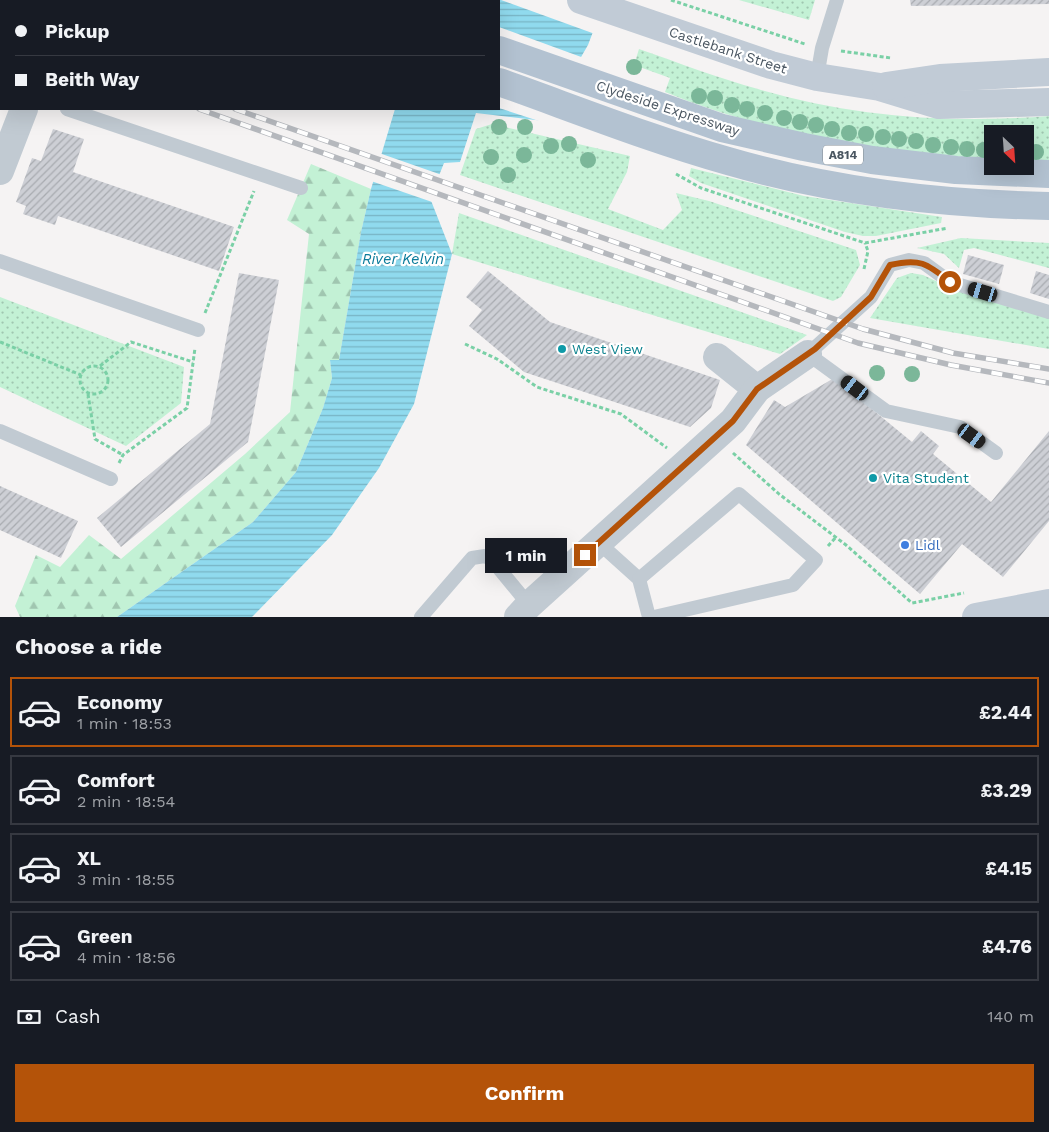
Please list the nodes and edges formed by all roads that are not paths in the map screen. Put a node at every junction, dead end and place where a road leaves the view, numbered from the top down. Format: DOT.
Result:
graph roads {
  1 [pos="580,0"];
  2 [pos="837,0"];
  3 [pos="500,50"];
  4 [pos="1049,72"];
  5 [pos="817,77"];
  6 [pos="500,82"];
  7 [pos="880,87"];
  8 [pos="1049,102"];
  9 [pos="24,110"];
  10 [pos="70,110"];
  11 [pos="0,171"];
  12 [pos="1049,174"];
  13 [pos="301,188"];
  14 [pos="1049,206"];
  15 [pos="0,261"];
  16 [pos="1049,312"];
  17 [pos="198,330"];
  18 [pos="808,354"];
  19 [pos="717,358"];
  20 [pos="757,389"];
  21 [pos="0,431"];
  22 [pos="996,453"];
  23 [pos="111,479"];
  24 [pos="599,543"];
  25 [pos="639,579"];
  26 [pos="1049,603"];
  27 [pos="524,611"];
  28 [pos="421,617"];
  29 [pos="648,617"];
  30 [pos="654,617"];
  31 [pos="977,617"];
  1 -- 5 [label="main road, Castlebank Street"];
  2 -- 5 [label="lane"];
  3 -- 12 [label="main road, Clydeside Expressway / A814"];
  4 -- 7 [label="main road, Castlebank Street"];
  5 -- 7 [label="main road, Castlebank Street"];
  6 -- 14 [label="main road, A814"];
  7 -- 8 [label="main road, Castlebank Street"];
  9 -- 11 [label="street"];
  10 -- 13 [label="lane"];
  15 -- 17 [label="lane"];
  16 -- 18 [label="lane"];
  18 -- 20 [label="street"];
  18 -- 22 [label="lane"];
  19 -- 20 [label="street"];
  20 -- 24 [label="street"];
  21 -- 23 [label="lane"];
  24 -- 25 [label="lane"];
  24 -- 27 [label="street"];
  25 -- 29 [label="lane"];
  25 -- 30 [label="lane"];
  26 -- 31 [label="main road"];
  27 -- 28 [label="lane"];
}
